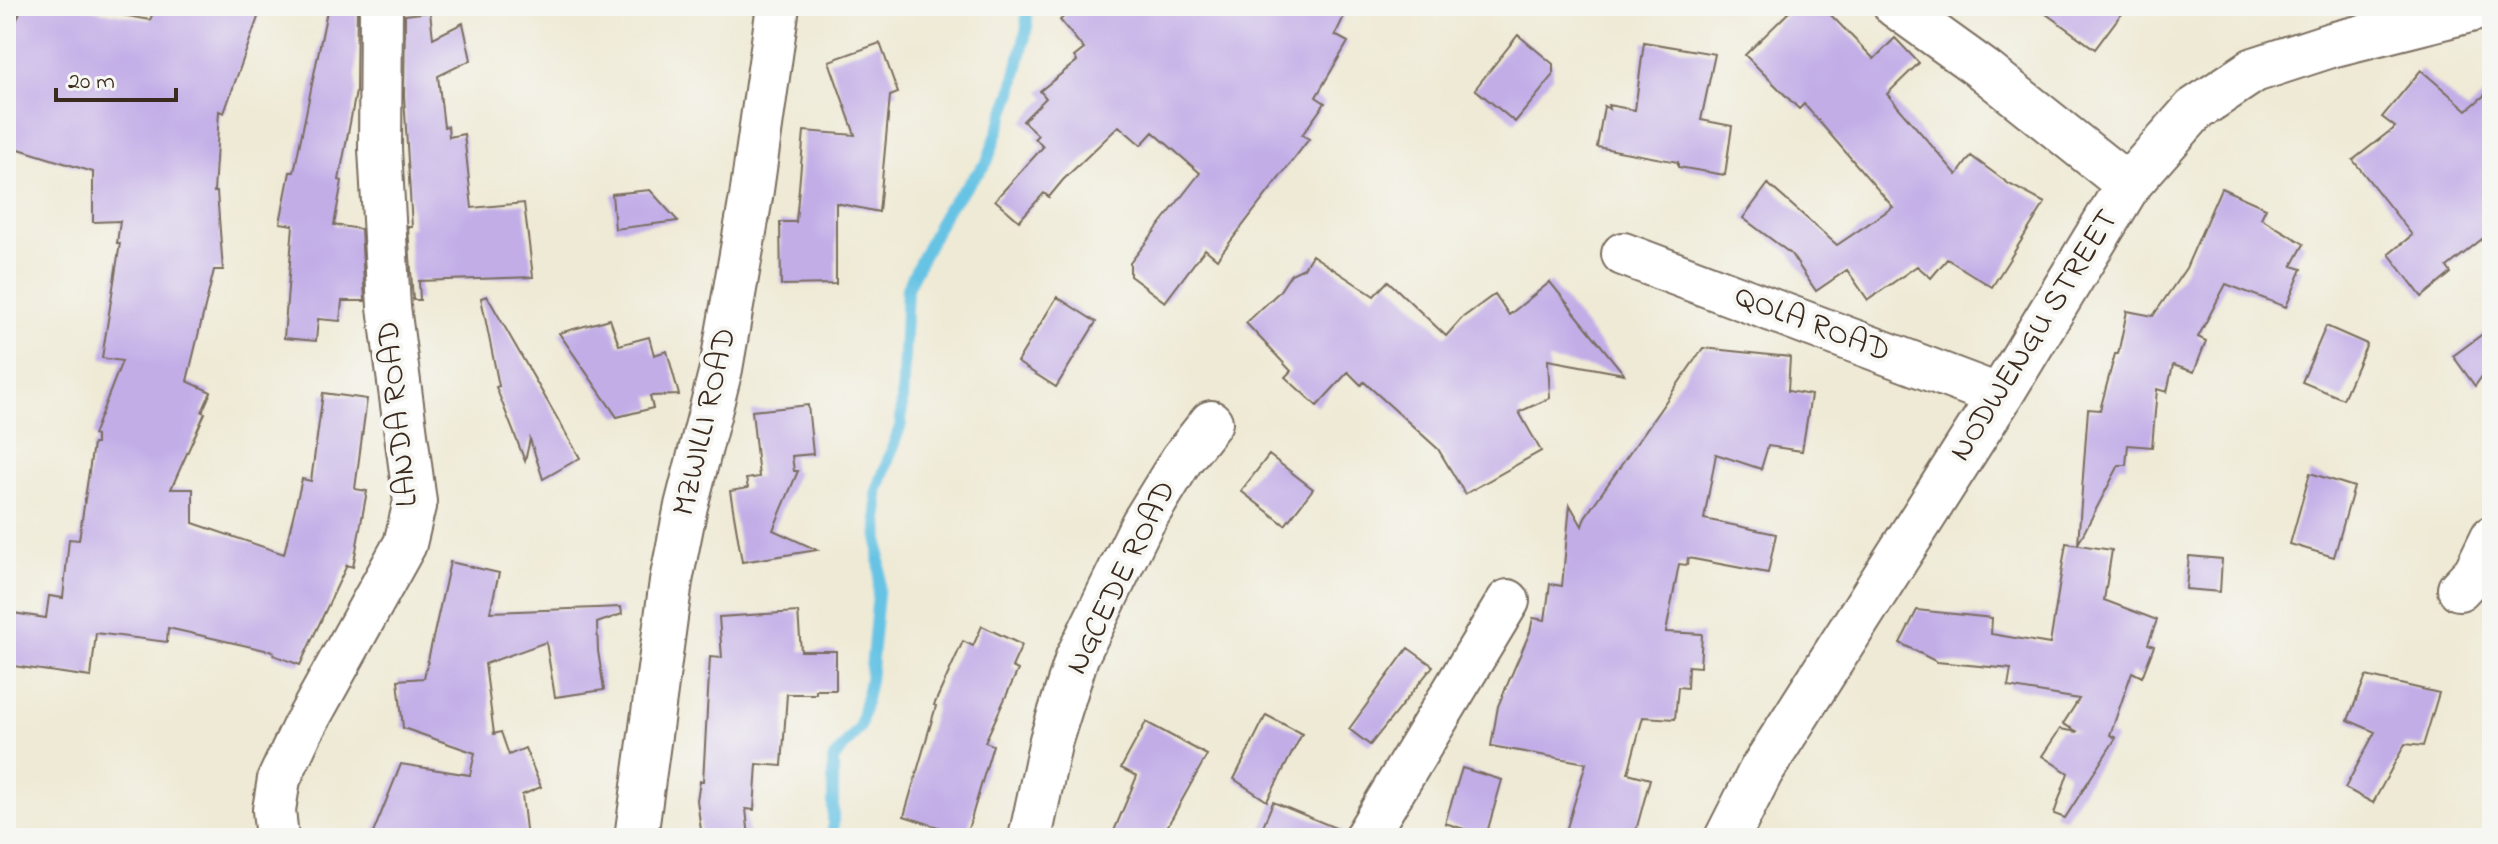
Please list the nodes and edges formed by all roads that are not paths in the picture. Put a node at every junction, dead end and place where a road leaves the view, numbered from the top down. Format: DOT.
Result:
graph roads {
  1 [pos="381,6"];
  2 [pos="778,6"];
  3 [pos="1895,6"];
  4 [pos="2486,6"];
  5 [pos="2128,185"];
  6 [pos="1623,254"];
  7 [pos="2000,396"];
  8 [pos="1211,422"];
  9 [pos="2492,537"];
  10 [pos="2459,589"];
  11 [pos="1508,601"];
  12 [pos="277,838"];
  13 [pos="636,838"];
  14 [pos="1030,838"];
  15 [pos="1365,838"];
  16 [pos="1727,838"];
  1 -- 12 [label="street, LANDA ROAD"];
  2 -- 13 [label="street, MZWILLI ROAD"];
  3 -- 5 [label="street"];
  4 -- 5 [label="street, NODWENGU STREET"];
  5 -- 7 [label="street, NODWENGU STREET"];
  6 -- 7 [label="street, QOLA ROAD"];
  7 -- 16 [label="street, NODWENGU STREET"];
  8 -- 14 [label="street, NGCEDE ROAD"];
  9 -- 10 [label="street"];
  11 -- 15 [label="street"];
}
